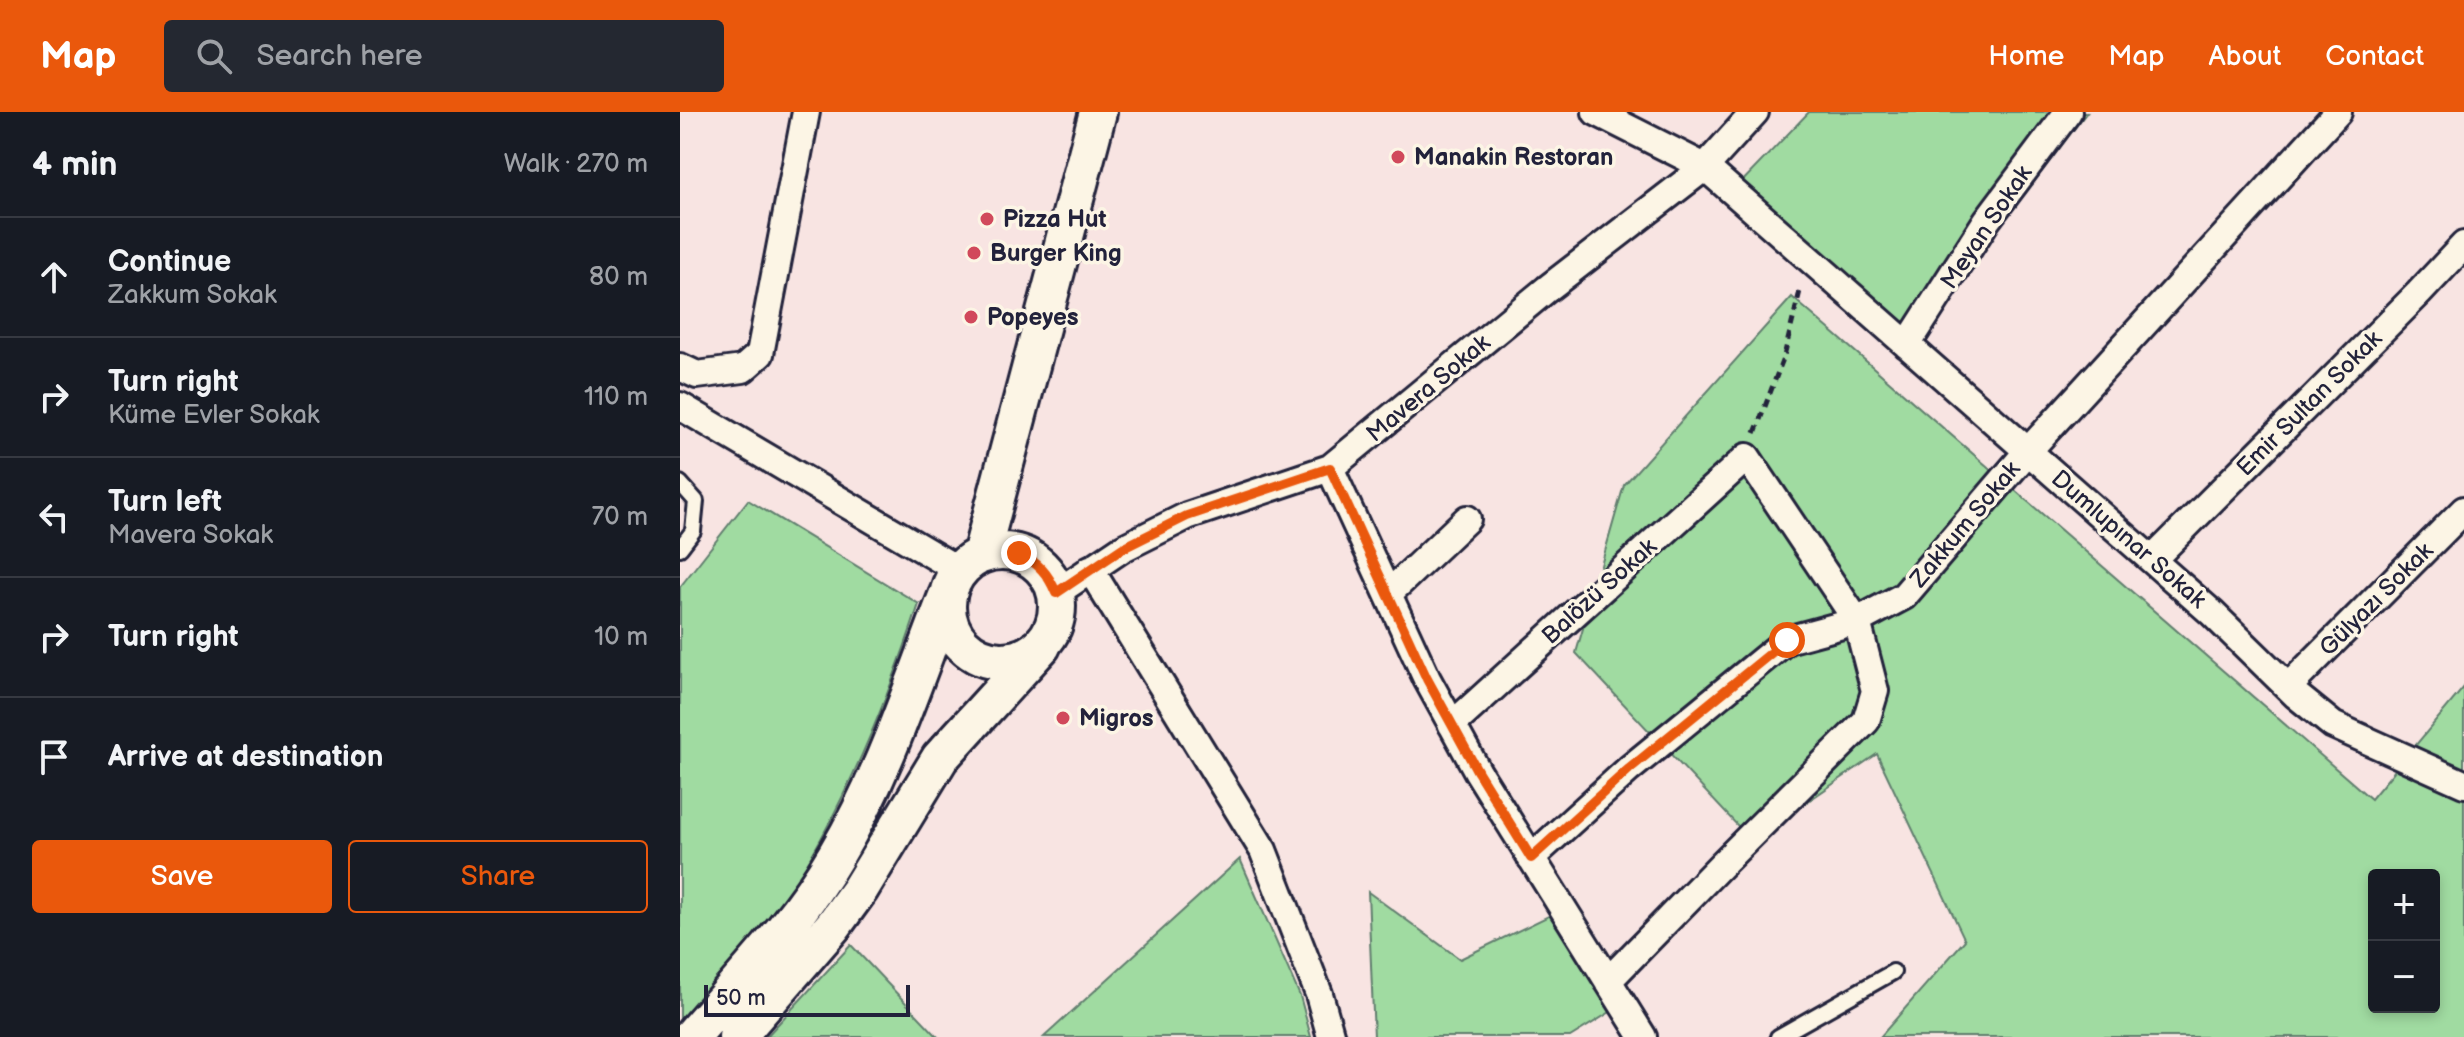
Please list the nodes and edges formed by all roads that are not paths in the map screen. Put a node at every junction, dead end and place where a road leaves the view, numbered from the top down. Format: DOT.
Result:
graph roads {
  1 [pos="806,112"];
  2 [pos="1098,112"];
  3 [pos="1596,112"];
  4 [pos="1755,112"];
  5 [pos="2068,112"];
  6 [pos="2338,112"];
  7 [pos="1705,167"];
  8 [pos="2464,245"];
  9 [pos="1907,345"];
  10 [pos="680,367"];
  11 [pos="680,406"];
  12 [pos="2028,451"];
  13 [pos="1330,468"];
  14 [pos="680,483"];
  15 [pos="2464,510"];
  16 [pos="1467,519"];
  17 [pos="680,548"];
  18 [pos="2152,560"];
  19 [pos="1090,569"];
  20 [pos="963,574"];
  21 [pos="1056,593"];
  22 [pos="1388,594"];
  23 [pos="1857,621"];
  24 [pos="1042,646"];
  25 [pos="2288,687"];
  26 [pos="1452,725"];
  27 [pos="2464,784"];
  28 [pos="1531,858"];
  29 [pos="1893,972"];
  30 [pos="1608,981"];
  31 [pos="691,1037"];
  32 [pos="737,1037"];
  33 [pos="1331,1037"];
  34 [pos="1643,1037"];
  35 [pos="1778,1037"];
  1 -- 10 [label="street"];
  2 -- 20 [label="main road"];
  3 -- 7 [label="street, Dumlupınar Sokak"];
  4 -- 7 [label="street, Mavera Sokak"];
  5 -- 9 [label="street, Meyan Sokak"];
  6 -- 12 [label="street, Zakkum Sokak"];
  7 -- 9 [label="street, Dumlupınar Sokak"];
  7 -- 13 [label="street, Mavera Sokak"];
  8 -- 18 [label="street, Emir Sultan Sokak"];
  9 -- 12 [label="street, Dumlupınar Sokak"];
  11 -- 20 [label="street"];
  12 -- 18 [label="street, Dumlupınar Sokak"];
  12 -- 23 [label="street, Zakkum Sokak"];
  13 -- 19 [label="street, Mavera Sokak"];
  13 -- 22 [label="street"];
  14 -- 17 [label="lane"];
  15 -- 25 [label="street, Gülyazı Sokak"];
  16 -- 22 [label="street"];
  18 -- 25 [label="street, Dumlupınar Sokak"];
  19 -- 21 [label="street, Mavera Sokak"];
  19 -- 33 [label="street"];
  20 -- 21 [label="main road"];
  20 -- 24 [label="main road"];
  20 -- 31 [label="main road"];
  21 -- 24 [label="main road"];
  22 -- 26 [label="street"];
  23 -- 26 [label="street, Balözü Sokak"];
  23 -- 28 [label="street, Zakkum Sokak"];
  23 -- 30 [label="street"];
  24 -- 32 [label="main road"];
  25 -- 27 [label="street, Dumlupınar Sokak"];
  26 -- 28 [label="street"];
  28 -- 30 [label="street"];
  29 -- 35 [label="lane"];
  30 -- 34 [label="street"];
}
